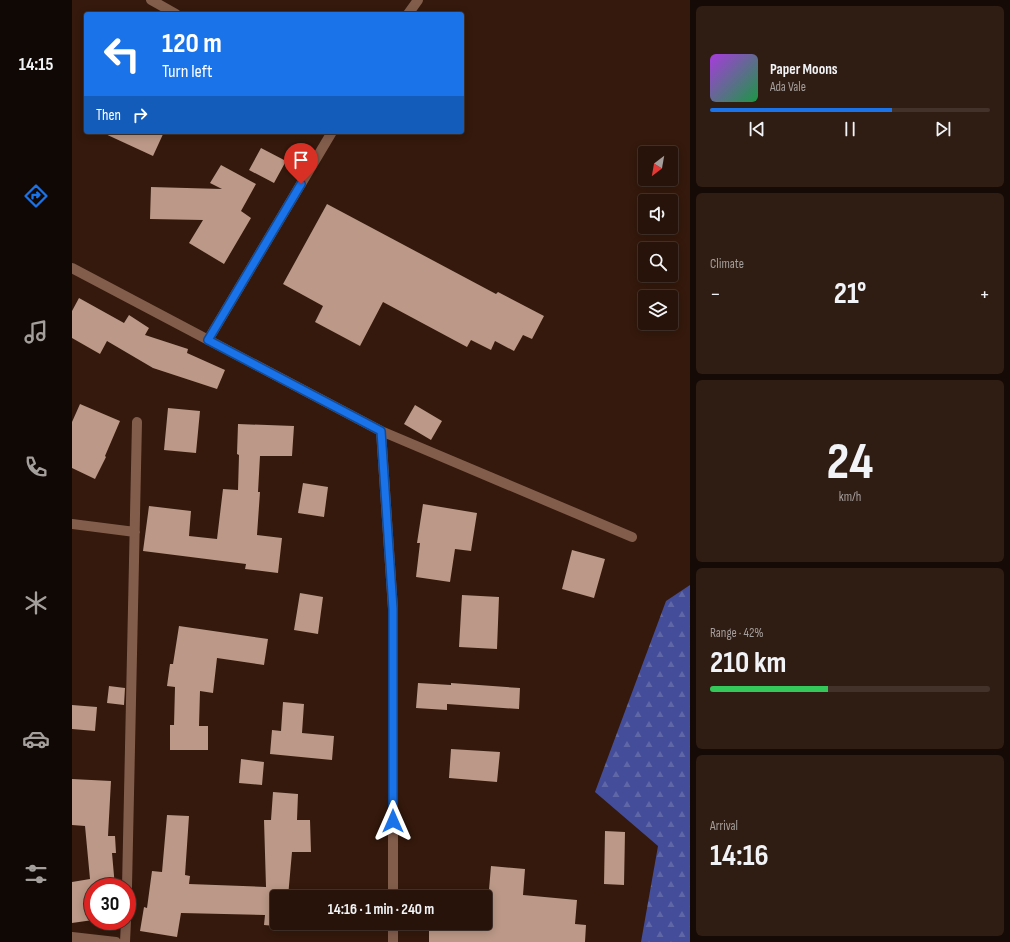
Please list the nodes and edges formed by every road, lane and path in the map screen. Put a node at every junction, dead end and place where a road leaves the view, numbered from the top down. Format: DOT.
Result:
graph roads {
  1 [pos="151,0"];
  2 [pos="418,0"];
  3 [pos="172,12"];
  4 [pos="409,12"];
  5 [pos="331,134"];
  6 [pos="72,268"];
  7 [pos="208,340"];
  8 [pos="137,422"];
  9 [pos="381,431"];
  10 [pos="72,524"];
  11 [pos="135,532"];
  12 [pos="632,537"];
  13 [pos="126,878"];
  14 [pos="393,890"];
  15 [pos="126,930"];
  16 [pos="393,930"];
  17 [pos="72,938"];
  18 [pos="116,942"];
  19 [pos="125,942"];
  20 [pos="393,942"];
  1 -- 3 [label="street"];
  2 -- 4 [label="street"];
  5 -- 7 [label="street"];
  6 -- 7 [label="street"];
  7 -- 9 [label="street"];
  8 -- 11 [label="street"];
  9 -- 12 [label="street"];
  9 -- 14 [label="street"];
  10 -- 11 [label="street"];
  11 -- 13 [label="street"];
  15 -- 19 [label="street"];
  16 -- 20 [label="street"];
  17 -- 18 [label="street"];
}
